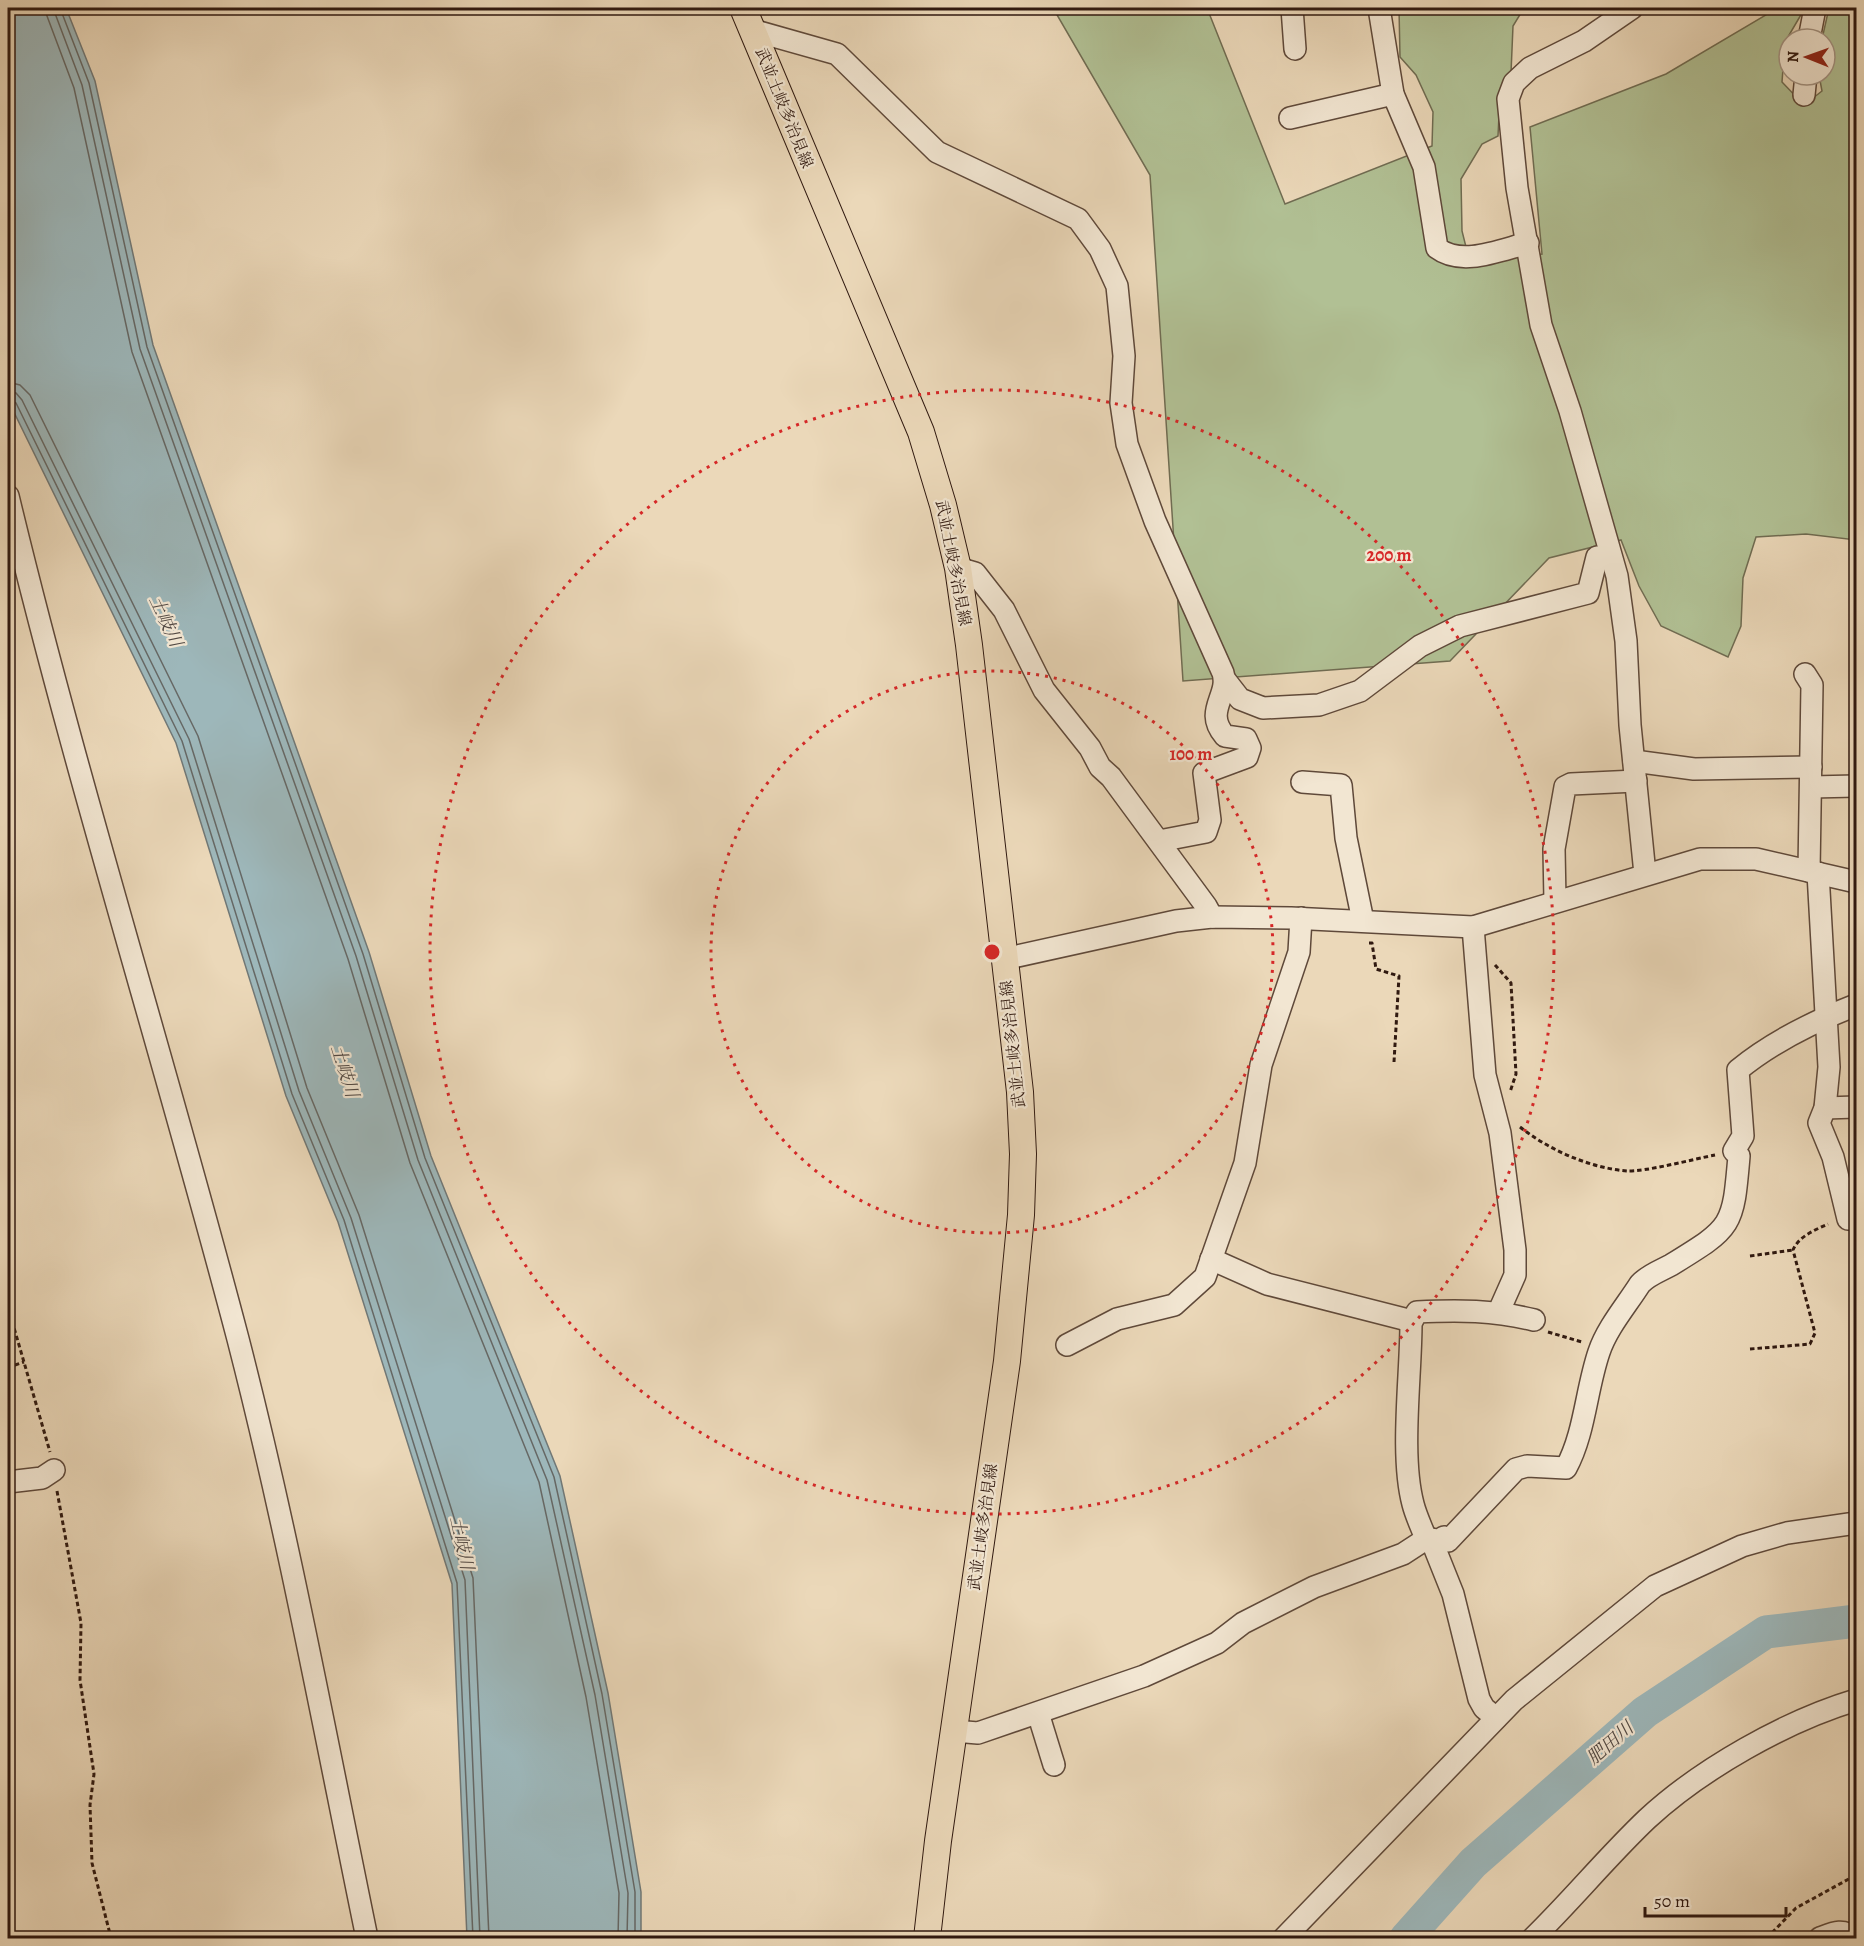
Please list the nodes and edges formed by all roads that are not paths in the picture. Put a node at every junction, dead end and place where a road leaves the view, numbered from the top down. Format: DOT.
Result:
graph roads {
  1 [pos="1292,8"];
  2 [pos="1379,8"];
  3 [pos="1632,8"];
  4 [pos="1815,8"];
  5 [pos="748,19"];
  6 [pos="1811,27"];
  7 [pos="1295,49"];
  8 [pos="1393,94"];
  9 [pos="1290,118"];
  10 [pos="1528,243"];
  11 [pos="8,496"];
  12 [pos="1597,557"];
  13 [pos="958,568"];
  14 [pos="1805,674"];
  15 [pos="1226,681"];
  16 [pos="1635,771"];
  17 [pos="1811,777"];
  18 [pos="1302,782"];
  19 [pos="1857,786"];
  20 [pos="1159,841"];
  21 [pos="1814,872"];
  22 [pos="1645,874"];
  23 [pos="1857,882"];
  24 [pos="1555,902"];
  25 [pos="1212,917"];
  26 [pos="1301,918"];
  27 [pos="1473,927"];
  28 [pos="1363,932"];
  29 [pos="1004,959"];
  30 [pos="1857,1005"];
  31 [pos="1825,1017"];
  32 [pos="1825,1107"];
  33 [pos="1857,1107"];
  34 [pos="1848,1219"];
  35 [pos="1211,1259"];
  36 [pos="1499,1311"];
  37 [pos="1534,1320"];
  38 [pos="1411,1323"];
  39 [pos="1066,1345"];
  40 [pos="54,1470"];
  41 [pos="8,1482"];
  42 [pos="1857,1522"];
  43 [pos="1429,1539"];
  44 [pos="1857,1700"];
  45 [pos="1038,1713"];
  46 [pos="1496,1718"];
  47 [pos="954,1731"];
  48 [pos="1054,1765"];
  49 [pos="367,1938"];
  50 [pos="927,1938"];
  51 [pos="1284,1938"];
  52 [pos="1533,1938"];
  53 [pos="1820,1938"];
  54 [pos="1854,1938"];
  1 -- 7 [label="street"];
  2 -- 8 [label="street"];
  3 -- 10 [label="street"];
  4 -- 6 [label="street"];
  5 -- 13 [label="main road, 武並土岐多治見線"];
  5 -- 15 [label="street"];
  8 -- 9 [label="street"];
  8 -- 10 [label="street"];
  10 -- 16 [label="street"];
  11 -- 49 [label="street"];
  12 -- 15 [label="street"];
  13 -- 20 [label="street"];
  13 -- 29 [label="main road, 武並土岐多治見線"];
  14 -- 17 [label="street"];
  15 -- 20 [label="street"];
  16 -- 17 [label="street"];
  16 -- 22 [label="street"];
  16 -- 24 [label="street"];
  17 -- 19 [label="street"];
  17 -- 21 [label="street"];
  18 -- 28 [label="street"];
  20 -- 25 [label="street"];
  21 -- 22 [label="street"];
  21 -- 23 [label="street"];
  21 -- 31 [label="street"];
  22 -- 24 [label="street"];
  24 -- 27 [label="street"];
  25 -- 26 [label="street"];
  25 -- 29 [label="street"];
  26 -- 28 [label="street"];
  26 -- 35 [label="street"];
  27 -- 28 [label="street"];
  27 -- 36 [label="street"];
  29 -- 47 [label="main road, 武並土岐多治見線"];
  30 -- 31 [label="street"];
  31 -- 32 [label="street"];
  31 -- 43 [label="street"];
  32 -- 33 [label="street"];
  32 -- 34 [label="street"];
  35 -- 38 [label="street"];
  35 -- 39 [label="street"];
  36 -- 37 [label="street"];
  36 -- 38 [label="street"];
  38 -- 43 [label="street"];
  40 -- 41 [label="street"];
  42 -- 46 [label="street"];
  43 -- 45 [label="street"];
  43 -- 46 [label="street"];
  44 -- 52 [label="street"];
  45 -- 47 [label="street"];
  45 -- 48 [label="street"];
  46 -- 51 [label="street"];
  47 -- 50 [label="main road, 武並土岐多治見線"];
  53 -- 54 [label="street"];
}
